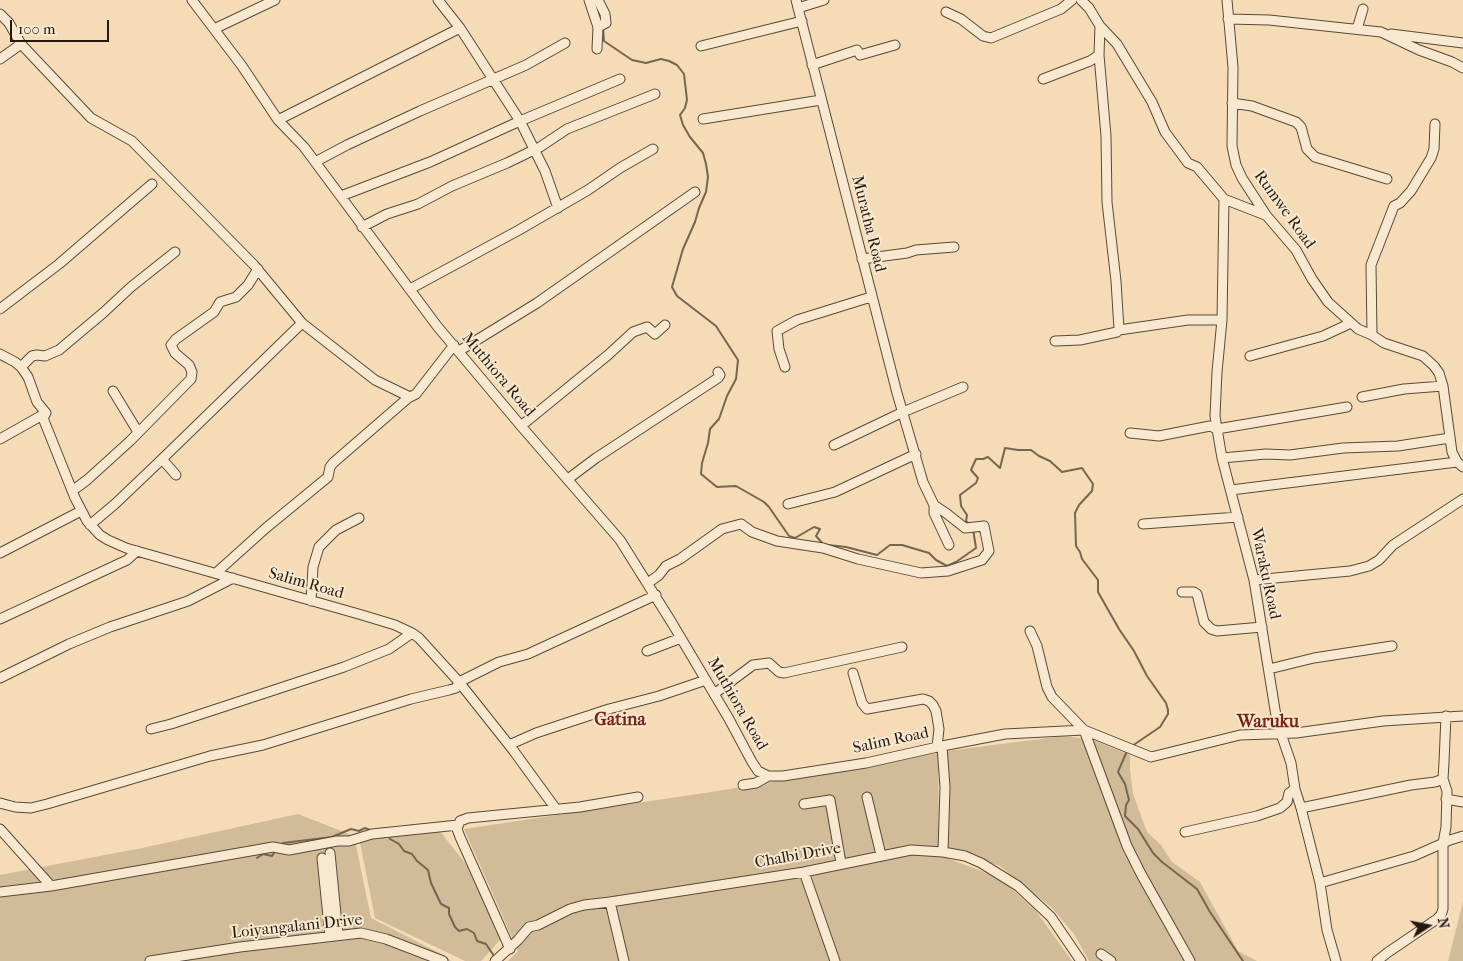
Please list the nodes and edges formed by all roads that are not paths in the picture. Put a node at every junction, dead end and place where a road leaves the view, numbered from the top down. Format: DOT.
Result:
graph roads {
  1 [pos="192,0"];
  2 [pos="275,0"];
  3 [pos="438,0"];
  4 [pos="589,0"];
  5 [pos="598,0"];
  6 [pos="824,0"];
  7 [pos="1072,0"];
  8 [pos="1081,0"];
  9 [pos="1227,0"];
  10 [pos="797,4"];
  11 [pos="1363,9"];
  12 [pos="946,12"];
  13 [pos="0,14"];
  14 [pos="1228,19"];
  15 [pos="802,21"];
  16 [pos="602,25"];
  17 [pos="1100,26"];
  18 [pos="460,28"];
  19 [pos="1357,29"];
  20 [pos="214,30"];
  21 [pos="1386,34"];
  22 [pos="565,43"];
  23 [pos="1463,43"];
  24 [pos="22,44"];
  25 [pos="894,45"];
  26 [pos="702,46"];
  27 [pos="597,49"];
  28 [pos="1100,55"];
  29 [pos="0,59"];
  30 [pos="812,65"];
  31 [pos="1463,68"];
  32 [pos="620,79"];
  33 [pos="1043,79"];
  34 [pos="492,80"];
  35 [pos="655,94"];
  36 [pos="821,100"];
  37 [pos="1232,103"];
  38 [pos="703,119"];
  39 [pos="278,120"];
  40 [pos="520,121"];
  41 [pos="1435,124"];
  42 [pos="653,149"];
  43 [pos="534,150"];
  44 [pos="315,162"];
  45 [pos="1387,179"];
  46 [pos="152,184"];
  47 [pos="695,192"];
  48 [pos="341,196"];
  49 [pos="1224,199"];
  50 [pos="558,208"];
  51 [pos="1266,215"];
  52 [pos="362,227"];
  53 [pos="954,247"];
  54 [pos="175,252"];
  55 [pos="862,259"];
  56 [pos="258,269"];
  57 [pos="410,289"];
  58 [pos="871,297"];
  59 [pos="0,309"];
  60 [pos="1222,320"];
  61 [pos="302,323"];
  62 [pos="665,326"];
  63 [pos="1354,326"];
  64 [pos="1119,330"];
  65 [pos="1372,334"];
  66 [pos="1055,341"];
  67 [pos="456,348"];
  68 [pos="0,354"];
  69 [pos="1250,356"];
  70 [pos="21,366"];
  71 [pos="785,366"];
  72 [pos="718,372"];
  73 [pos="1443,386"];
  74 [pos="963,387"];
  75 [pos="113,391"];
  76 [pos="410,397"];
  77 [pos="1362,397"];
  78 [pos="1347,407"];
  79 [pos="903,412"];
  80 [pos="44,416"];
  81 [pos="521,426"];
  82 [pos="1217,428"];
  83 [pos="138,432"];
  84 [pos="1130,433"];
  85 [pos="1450,438"];
  86 [pos="0,439"];
  87 [pos="0,445"];
  88 [pos="834,445"];
  89 [pos="916,454"];
  90 [pos="1222,458"];
  91 [pos="162,459"];
  92 [pos="1460,464"];
  93 [pos="176,475"];
  94 [pos="568,479"];
  95 [pos="1230,490"];
  96 [pos="72,491"];
  97 [pos="1463,499"];
  98 [pos="788,504"];
  99 [pos="934,505"];
  100 [pos="81,511"];
  101 [pos="1238,517"];
  102 [pos="359,518"];
  103 [pos="1143,524"];
  104 [pos="90,525"];
  105 [pos="949,545"];
  106 [pos="137,551"];
  107 [pos="0,553"];
  108 [pos="216,573"];
  109 [pos="233,578"];
  110 [pos="1254,580"];
  111 [pos="648,583"];
  112 [pos="1182,592"];
  113 [pos="656,595"];
  114 [pos="311,601"];
  115 [pos="0,619"];
  116 [pos="1262,627"];
  117 [pos="1030,631"];
  118 [pos="412,633"];
  119 [pos="681,638"];
  120 [pos="1392,646"];
  121 [pos="902,647"];
  122 [pos="647,651"];
  123 [pos="1269,669"];
  124 [pos="853,673"];
  125 [pos="0,678"];
  126 [pos="706,680"];
  127 [pos="459,682"];
  128 [pos="714,694"];
  129 [pos="1446,716"];
  130 [pos="1463,716"];
  131 [pos="151,729"];
  132 [pos="1084,730"];
  133 [pos="1282,732"];
  134 [pos="509,745"];
  135 [pos="939,746"];
  136 [pos="768,776"];
  137 [pos="1444,779"];
  138 [pos="743,785"];
  139 [pos="1295,790"];
  140 [pos="638,797"];
  141 [pos="868,797"];
  142 [pos="1446,799"];
  143 [pos="1463,802"];
  144 [pos="0,804"];
  145 [pos="804,804"];
  146 [pos="1301,808"];
  147 [pos="556,810"];
  148 [pos="458,825"];
  149 [pos="0,829"];
  150 [pos="1185,832"];
  151 [pos="1463,836"];
  152 [pos="1443,843"];
  153 [pos="944,852"];
  154 [pos="330,853"];
  155 [pos="881,856"];
  156 [pos="322,858"];
  157 [pos="841,863"];
  158 [pos="804,872"];
  159 [pos="1320,883"];
  160 [pos="51,886"];
  161 [pos="0,892"];
  162 [pos="610,902"];
  163 [pos="334,936"];
  164 [pos="510,949"];
  165 [pos="1332,951"];
  166 [pos="150,961"];
  167 [pos="444,961"];
  168 [pos="495,961"];
  169 [pos="624,961"];
  170 [pos="835,961"];
  171 [pos="1081,961"];
  172 [pos="1190,961"];
  173 [pos="1336,961"];
  174 [pos="1344,961"];
  175 [pos="1377,961"];
  1 -- 20 [label="street, Muthiora Road"];
  2 -- 20 [label="street"];
  3 -- 18 [label="street"];
  4 -- 16 [label="street"];
  5 -- 16 [label="street"];
  6 -- 10 [label="street"];
  7 -- 12 [label="street"];
  8 -- 17 [label="street"];
  9 -- 14 [label="street, Rumwe Road"];
  10 -- 15 [label="street, Muratha Road"];
  11 -- 19 [label="street"];
  13 -- 24 [label="street"];
  14 -- 19 [label="street"];
  14 -- 37 [label="street, Rumwe Road"];
  15 -- 26 [label="street"];
  15 -- 30 [label="street, Muratha Road"];
  16 -- 27 [label="street"];
  17 -- 28 [label="street"];
  17 -- 49 [label="street"];
  18 -- 34 [label="street"];
  18 -- 39 [label="street"];
  19 -- 21 [label="street"];
  20 -- 39 [label="street, Muthiora Road"];
  21 -- 23 [label="street"];
  21 -- 31 [label="street"];
  22 -- 34 [label="street"];
  24 -- 29 [label="street"];
  24 -- 56 [label="street"];
  25 -- 30 [label="street"];
  28 -- 33 [label="street"];
  28 -- 64 [label="street"];
  30 -- 36 [label="street, Muratha Road"];
  32 -- 40 [label="street"];
  34 -- 40 [label="street"];
  34 -- 44 [label="street"];
  35 -- 43 [label="street"];
  36 -- 38 [label="street"];
  36 -- 55 [label="street, Muratha Road"];
  37 -- 45 [label="street"];
  37 -- 51 [label="street, Rumwe Road"];
  39 -- 44 [label="street, Muthiora Road"];
  40 -- 43 [label="street"];
  40 -- 48 [label="street"];
  41 -- 65 [label="street"];
  42 -- 50 [label="street"];
  43 -- 50 [label="street"];
  43 -- 52 [label="street"];
  44 -- 48 [label="street, Muthiora Road"];
  46 -- 59 [label="street"];
  47 -- 67 [label="street"];
  48 -- 52 [label="street, Muthiora Road"];
  49 -- 51 [label="street"];
  49 -- 60 [label="street, Waraku Road"];
  50 -- 57 [label="street"];
  51 -- 63 [label="street, Rumwe Road"];
  52 -- 57 [label="street, Muthiora Road"];
  53 -- 55 [label="street"];
  54 -- 70 [label="street"];
  55 -- 58 [label="street, Muratha Road"];
  56 -- 61 [label="street"];
  56 -- 83 [label="street"];
  57 -- 67 [label="street, Muthiora Road"];
  58 -- 71 [label="street"];
  58 -- 79 [label="street, Muratha Road"];
  60 -- 64 [label="street"];
  60 -- 82 [label="street, Waraku Road"];
  61 -- 76 [label="street"];
  61 -- 91 [label="street"];
  62 -- 81 [label="street"];
  63 -- 65 [label="street, Rumwe Road"];
  63 -- 69 [label="street"];
  64 -- 66 [label="street"];
  65 -- 73 [label="street, Rumwe Road"];
  67 -- 76 [label="street"];
  67 -- 81 [label="street, Muthiora Road"];
  68 -- 70 [label="street"];
  70 -- 80 [label="street, Salim Road"];
  72 -- 94 [label="street"];
  73 -- 77 [label="street"];
  73 -- 85 [label="street, Rumwe Road"];
  74 -- 79 [label="street"];
  75 -- 83 [label="street"];
  76 -- 108 [label="street"];
  78 -- 82 [label="street"];
  79 -- 88 [label="street"];
  79 -- 89 [label="street, Muratha Road"];
  80 -- 86 [label="street"];
  80 -- 87 [label="street"];
  80 -- 96 [label="street, Salim Road"];
  81 -- 94 [label="street, Muthiora Road"];
  82 -- 84 [label="street"];
  82 -- 90 [label="street, Waraku Road"];
  83 -- 96 [label="street"];
  85 -- 90 [label="street"];
  85 -- 92 [label="street, Rumwe Road"];
  89 -- 98 [label="street"];
  89 -- 99 [label="street, Muratha Road"];
  90 -- 95 [label="street, Waraku Road"];
  91 -- 93 [label="street"];
  91 -- 104 [label="street"];
  92 -- 95 [label="street"];
  94 -- 111 [label="street, Muthiora Road"];
  95 -- 101 [label="street, Waraku Road"];
  96 -- 100 [label="street, Salim Road"];
  97 -- 110 [label="street"];
  99 -- 105 [label="street, Muratha Road"];
  99 -- 111 [label="street"];
  100 -- 104 [label="street, Salim Road"];
  100 -- 107 [label="street"];
  101 -- 103 [label="street"];
  101 -- 110 [label="street, Waraku Road"];
  102 -- 114 [label="street"];
  104 -- 106 [label="street, Salim Road"];
  106 -- 108 [label="street, Salim Road"];
  106 -- 115 [label="street"];
  108 -- 109 [label="street, Salim Road"];
  109 -- 114 [label="street, Salim Road"];
  109 -- 125 [label="street"];
  110 -- 116 [label="street, Waraku Road"];
  111 -- 113 [label="street, Muthiora Road"];
  112 -- 116 [label="street"];
  113 -- 119 [label="street, Muthiora Road"];
  113 -- 127 [label="street"];
  114 -- 118 [label="street, Salim Road"];
  116 -- 123 [label="street, Waraku Road"];
  117 -- 132 [label="street"];
  118 -- 127 [label="street, Salim Road"];
  118 -- 131 [label="street"];
  119 -- 122 [label="street"];
  119 -- 126 [label="street, Muthiora Road"];
  120 -- 123 [label="street"];
  121 -- 128 [label="street"];
  123 -- 133 [label="street, Waraku Road"];
  124 -- 135 [label="street"];
  126 -- 128 [label="street, Muthiora Road"];
  126 -- 134 [label="street"];
  127 -- 134 [label="street, Salim Road"];
  127 -- 144 [label="street"];
  128 -- 136 [label="street, Muthiora Road"];
  129 -- 130 [label="street"];
  129 -- 133 [label="street"];
  129 -- 137 [label="street"];
  132 -- 133 [label="street"];
  132 -- 135 [label="street"];
  132 -- 172 [label="street"];
  133 -- 139 [label="street, Waraku Road"];
  134 -- 147 [label="street, Salim Road"];
  135 -- 136 [label="street, Salim Road"];
  135 -- 153 [label="street, Salim Road"];
  136 -- 138 [label="street, Salim Road"];
  137 -- 142 [label="street"];
  137 -- 146 [label="street"];
  139 -- 146 [label="street, Waraku Road"];
  139 -- 150 [label="street"];
  140 -- 147 [label="street"];
  141 -- 155 [label="street"];
  142 -- 143 [label="street"];
  142 -- 152 [label="street"];
  145 -- 157 [label="street"];
  146 -- 159 [label="street, Waraku Road"];
  147 -- 148 [label="street"];
  148 -- 160 [label="street"];
  148 -- 164 [label="street"];
  149 -- 160 [label="street"];
  151 -- 152 [label="street"];
  152 -- 159 [label="street"];
  152 -- 175 [label="street"];
  153 -- 155 [label="street, Chalbi Drive"];
  153 -- 171 [label="street, Chalbi Drive"];
  154 -- 163 [label="street"];
  155 -- 157 [label="street, Chalbi Drive"];
  156 -- 163 [label="street"];
  157 -- 158 [label="street, Chalbi Drive"];
  158 -- 162 [label="street, Chalbi Drive"];
  158 -- 170 [label="street"];
  159 -- 165 [label="street, Waraku Road"];
  160 -- 161 [label="street"];
  162 -- 164 [label="street, Chalbi Drive"];
  162 -- 169 [label="street"];
  163 -- 166 [label="street, Loiyangalani Drive"];
  163 -- 167 [label="street, Loiyangalani Drive"];
  164 -- 168 [label="street, Chalbi Drive"];
  165 -- 173 [label="street, Waraku Road"];
  165 -- 174 [label="street"];
}
